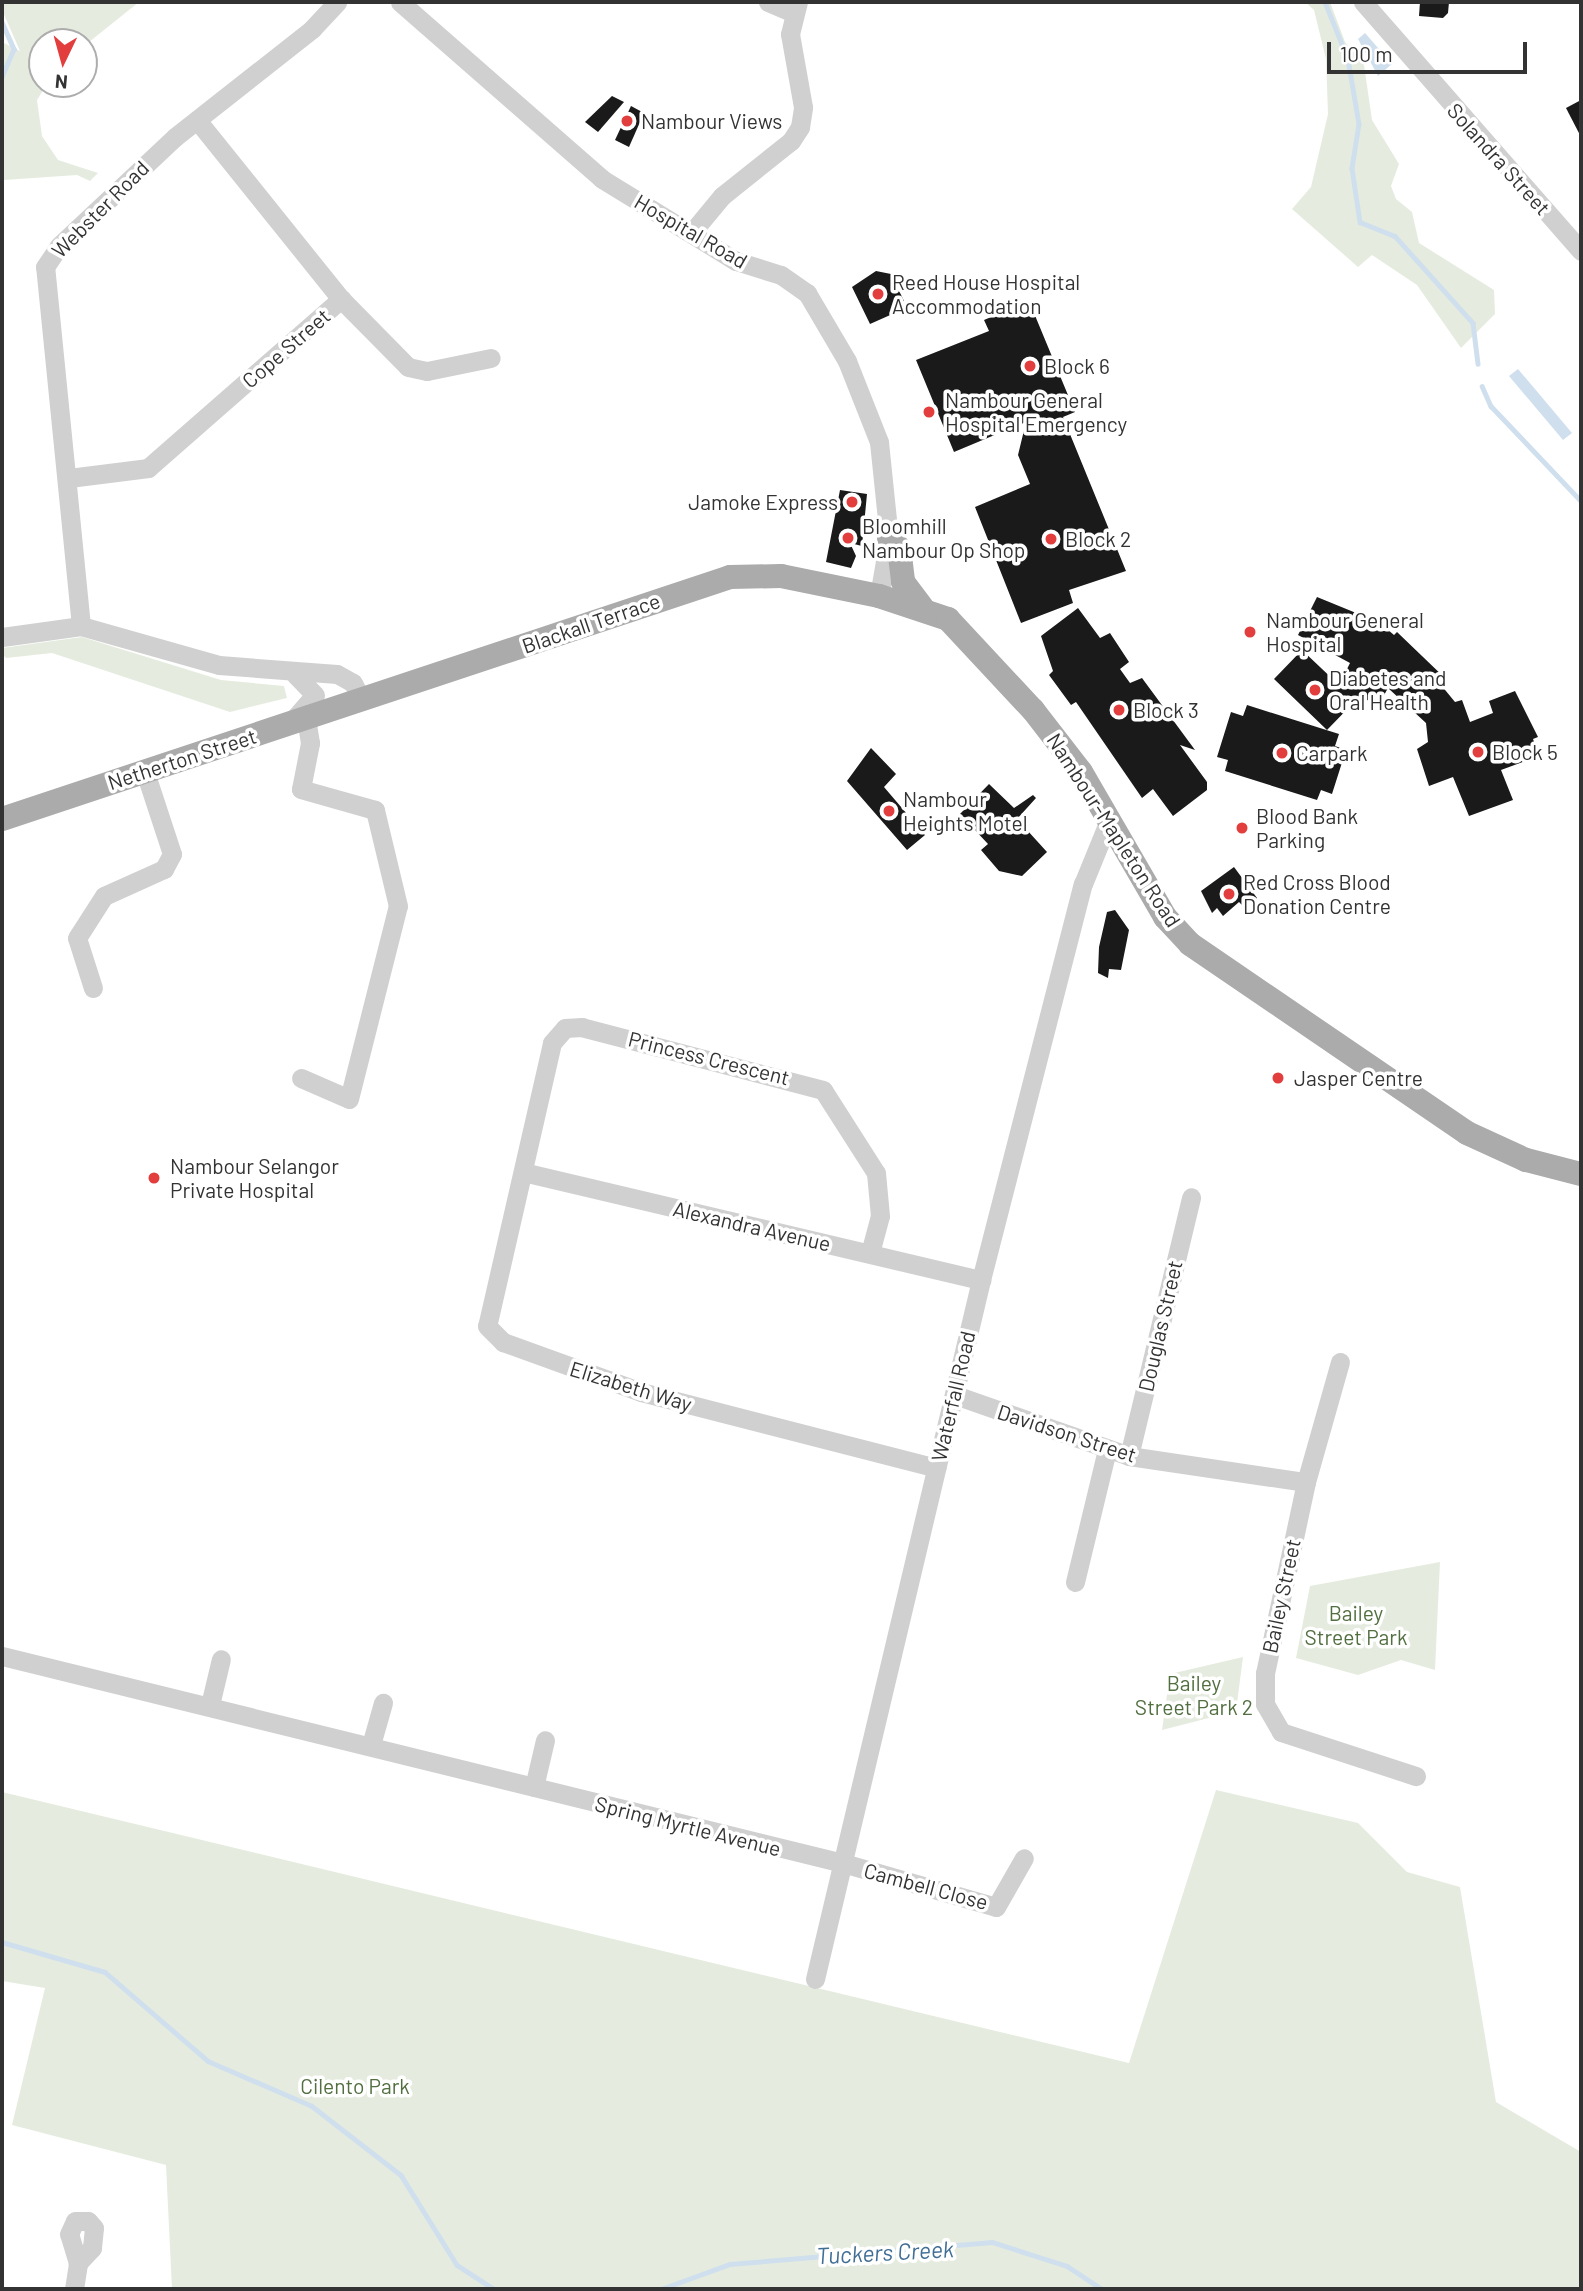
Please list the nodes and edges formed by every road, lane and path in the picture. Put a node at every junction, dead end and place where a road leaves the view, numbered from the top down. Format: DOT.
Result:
graph roads {
  1 [pos="337,2"];
  2 [pos="400,2"];
  3 [pos="768,2"];
  4 [pos="1363,2"];
  5 [pos="796,7"];
  6 [pos="197,120"];
  7 [pos="693,231"];
  8 [pos="1581,251"];
  9 [pos="341,299"];
  10 [pos="491,358"];
  11 [pos="69,478"];
  12 [pos="889,538"];
  13 [pos="879,596"];
  14 [pos="922,607"];
  15 [pos="81,626"];
  16 [pos="2,638"];
  17 [pos="296,675"];
  18 [pos="355,702"];
  19 [pos="296,722"];
  20 [pos="145,772"];
  21 [pos="1110,818"];
  22 [pos="2,819"];
  23 [pos="93,988"];
  24 [pos="301,1078"];
  25 [pos="523,1172"];
  26 [pos="1581,1174"];
  27 [pos="1191,1197"];
  28 [pos="870,1253"];
  29 [pos="981,1279"];
  30 [pos="1340,1362"];
  31 [pos="955,1395"];
  32 [pos="1107,1450"];
  33 [pos="1129,1456"];
  34 [pos="936,1468"];
  35 [pos="1306,1482"];
  36 [pos="1075,1582"];
  37 [pos="2,1656"];
  38 [pos="221,1659"];
  39 [pos="383,1703"];
  40 [pos="210,1705"];
  41 [pos="545,1740"];
  42 [pos="371,1745"];
  43 [pos="1416,1776"];
  44 [pos="534,1787"];
  45 [pos="1024,1858"];
  46 [pos="843,1863"];
  47 [pos="815,1979"];
  48 [pos="78,2263"];
  49 [pos="74,2289"];
  1 -- 6 [label="street, Webster Road"];
  2 -- 7 [label="street, Hospital Road"];
  3 -- 5 [label="street"];
  4 -- 8 [label="street, Solandra Street"];
  5 -- 7 [label="street"];
  6 -- 9 [label="street, Cope Street"];
  6 -- 11 [label="street, Webster Road"];
  7 -- 12 [label="street, Hospital Road"];
  9 -- 10 [label="street"];
  9 -- 11 [label="street, Cope Street"];
  11 -- 15 [label="street, Webster Road"];
  12 -- 13 [label="street, Hospital Road"];
  12 -- 14 [label="main road"];
  13 -- 14 [label="main road, Nambour-Mapleton Road"];
  13 -- 18 [label="main road, Blackall Terrace"];
  14 -- 21 [label="main road, Nambour-Mapleton Road"];
  15 -- 16 [label="street"];
  15 -- 17 [label="street"];
  17 -- 18 [label="street"];
  17 -- 19 [label="street"];
  18 -- 19 [label="main road, Netherton Street"];
  19 -- 20 [label="main road, Netherton Street"];
  19 -- 24 [label="street"];
  20 -- 22 [label="main road, Netherton Street"];
  20 -- 23 [label="street"];
  21 -- 26 [label="main road, Nambour-Mapleton Road"];
  21 -- 29 [label="street, Waterfall Road"];
  25 -- 28 [label="street, Alexandra Avenue"];
  25 -- 28 [label="street, Princess Crescent"];
  25 -- 34 [label="street, Elizabeth Way"];
  27 -- 33 [label="street, Douglas Street"];
  28 -- 29 [label="street, Alexandra Avenue"];
  29 -- 31 [label="street, Waterfall Road"];
  30 -- 35 [label="street, Bailey Street"];
  31 -- 32 [label="street, Davidson Street"];
  31 -- 34 [label="street, Waterfall Road"];
  32 -- 33 [label="street, Davidson Street"];
  32 -- 36 [label="street"];
  33 -- 35 [label="street, Davidson Street"];
  34 -- 46 [label="street, Waterfall Road"];
  35 -- 43 [label="street, Bailey Street"];
  37 -- 40 [label="street, Spring Myrtle Avenue"];
  38 -- 40 [label="street"];
  39 -- 42 [label="street"];
  40 -- 42 [label="street, Spring Myrtle Avenue"];
  41 -- 44 [label="street"];
  42 -- 44 [label="street, Spring Myrtle Avenue"];
  44 -- 46 [label="street, Spring Myrtle Avenue"];
  45 -- 46 [label="street, Cambell Close"];
  46 -- 47 [label="street, Waterfall Road"];
  48 -- 49 [label="street"];
}
